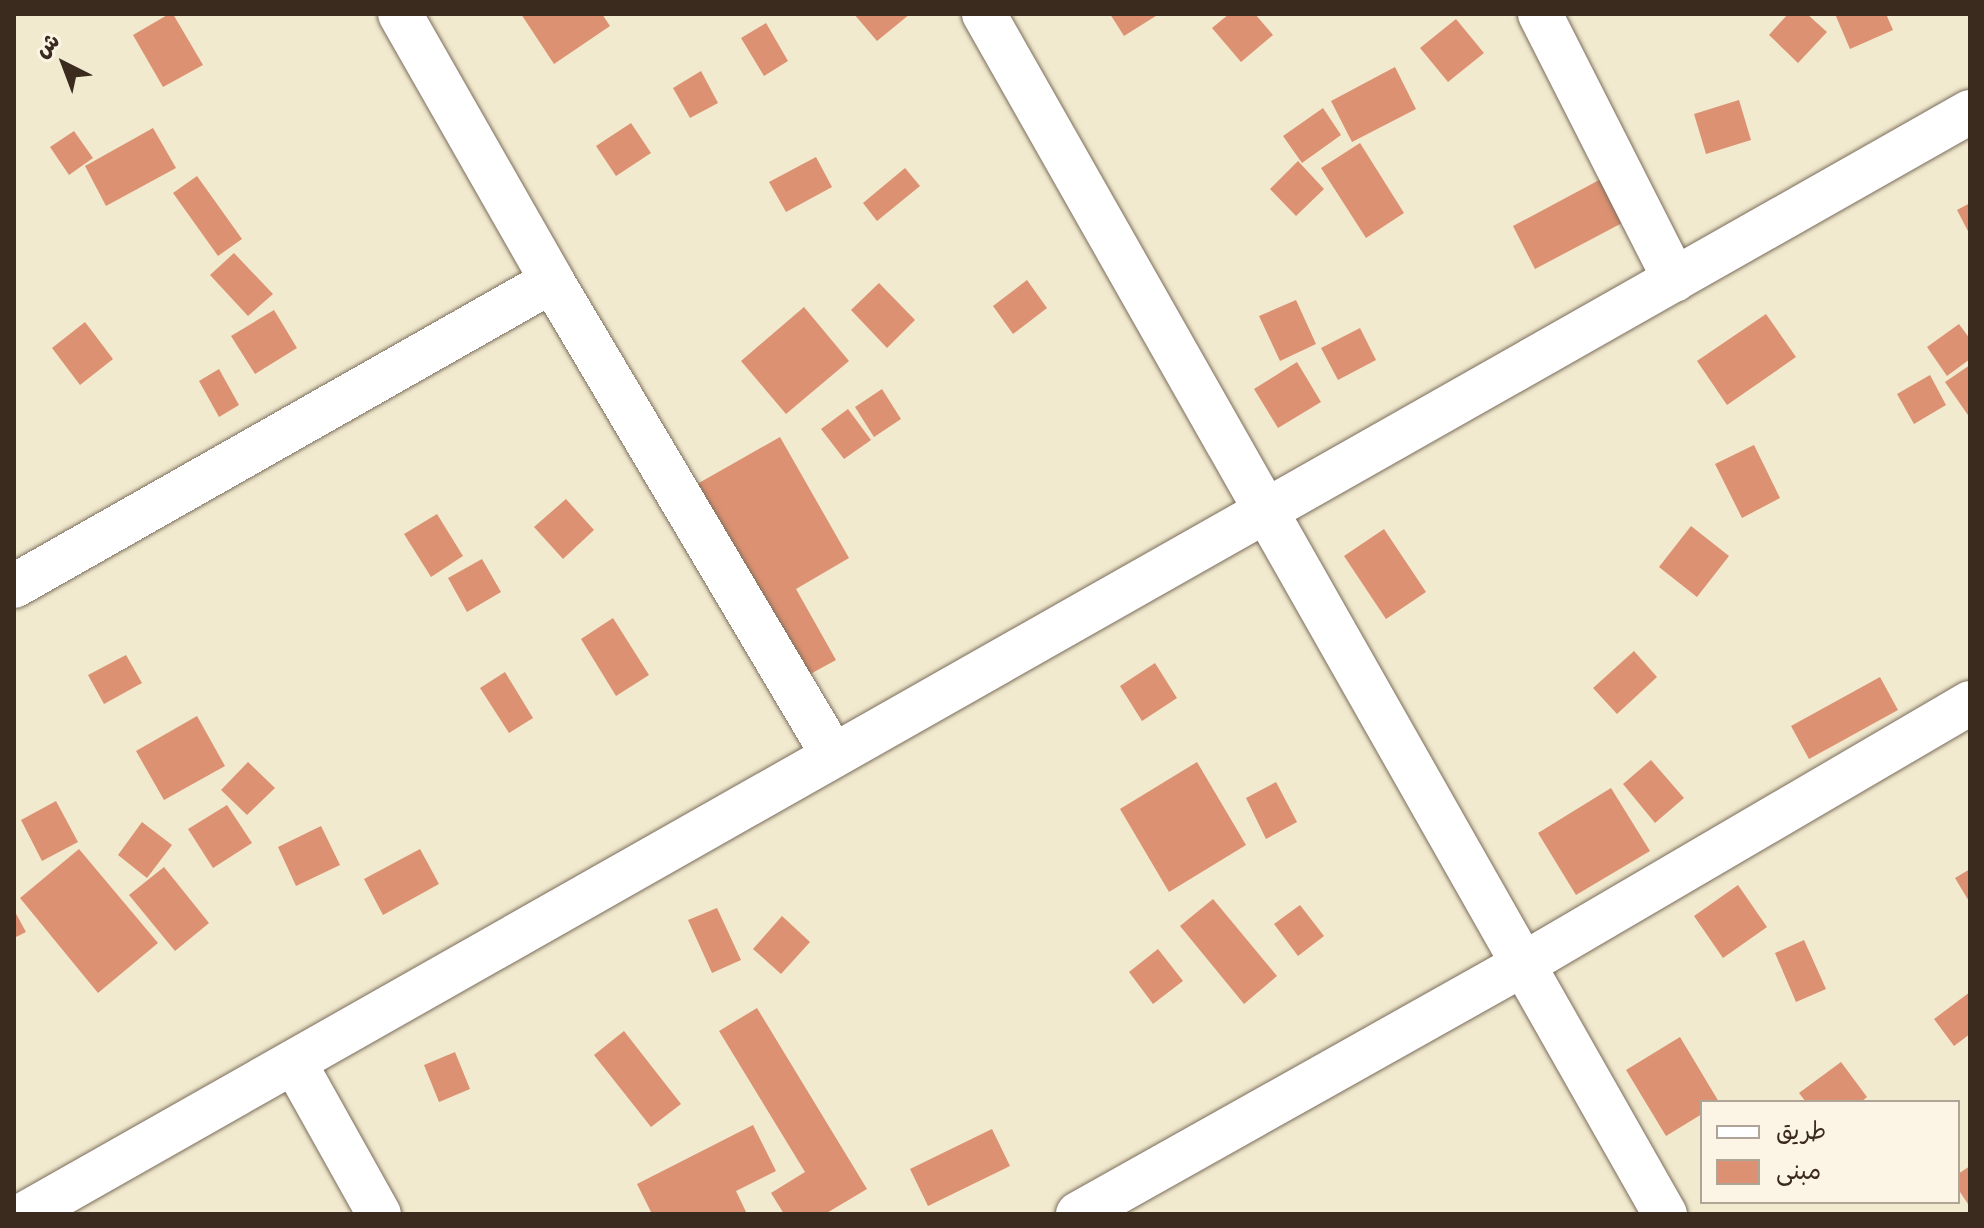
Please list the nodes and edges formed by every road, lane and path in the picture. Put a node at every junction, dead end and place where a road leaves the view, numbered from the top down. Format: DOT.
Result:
graph roads {
  1 [pos="400,14"];
  2 [pos="984,14"];
  3 [pos="1540,14"];
  4 [pos="1970,112"];
  5 [pos="1675,280"];
  6 [pos="552,281"];
  7 [pos="1265,511"];
  8 [pos="14,586"];
  9 [pos="1970,703"];
  10 [pos="833,755"];
  11 [pos="1522,965"];
  12 [pos="294,1062"];
  13 [pos="25,1214"];
  14 [pos="379,1214"];
  15 [pos="1078,1214"];
  16 [pos="1665,1214"];
  1 -- 6 [label="street"];
  2 -- 7 [label="street"];
  3 -- 5 [label="street"];
  4 -- 5 [label="street"];
  5 -- 7 [label="street"];
  6 -- 8 [label="street"];
  6 -- 10 [label="street"];
  7 -- 10 [label="street"];
  7 -- 11 [label="street"];
  9 -- 11 [label="street"];
  10 -- 12 [label="street"];
  11 -- 15 [label="street"];
  11 -- 16 [label="street"];
  12 -- 13 [label="street"];
  12 -- 14 [label="street"];
}
